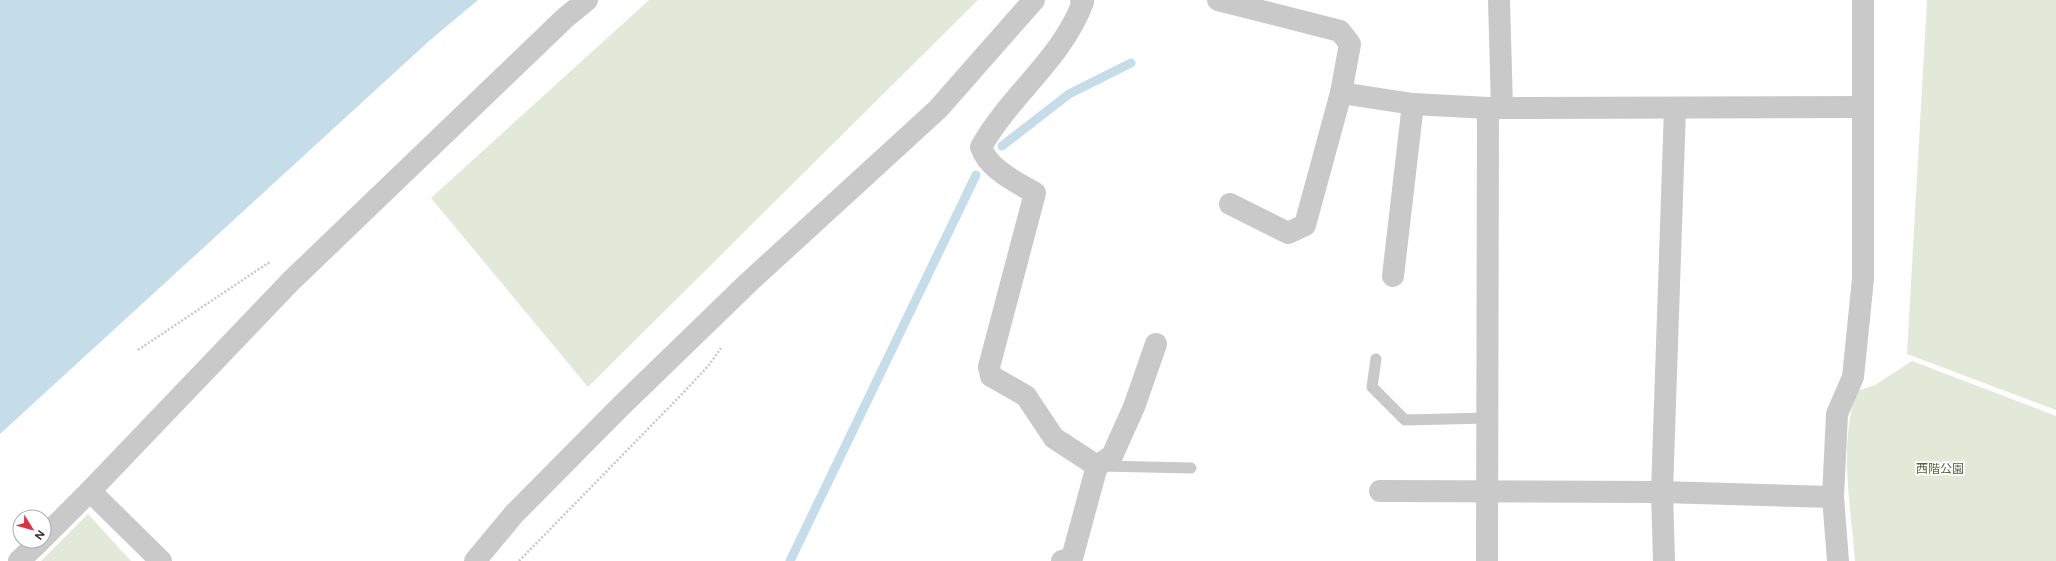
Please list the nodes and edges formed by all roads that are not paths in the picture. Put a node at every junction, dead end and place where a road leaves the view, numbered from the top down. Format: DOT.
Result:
graph roads {
  1 [pos="587,0"];
  2 [pos="1034,0"];
  3 [pos="1218,0"];
  4 [pos="1499,0"];
  5 [pos="1864,0"];
  6 [pos="1083,1"];
  7 [pos="1341,93"];
  8 [pos="1413,104"];
  9 [pos="1862,107"];
  10 [pos="1495,108"];
  11 [pos="1675,108"];
  12 [pos="1230,204"];
  13 [pos="1393,276"];
  14 [pos="1156,344"];
  15 [pos="1376,359"];
  16 [pos="1488,418"];
  17 [pos="1097,466"];
  18 [pos="1191,468"];
  19 [pos="90,491"];
  20 [pos="1380,491"];
  21 [pos="1488,492"];
  22 [pos="1662,492"];
  23 [pos="1833,497"];
  24 [pos="52,529"];
  25 [pos="32,549"];
  26 [pos="20,561"];
  27 [pos="161,561"];
  28 [pos="475,561"];
  29 [pos="1062,561"];
  30 [pos="1487,561"];
  31 [pos="1664,561"];
  32 [pos="1838,561"];
  1 -- 19 [label="street"];
  2 -- 28 [label="street"];
  3 -- 7 [label="street"];
  4 -- 10 [label="street"];
  5 -- 9 [label="street"];
  6 -- 17 [label="street"];
  7 -- 8 [label="street"];
  7 -- 12 [label="street"];
  8 -- 10 [label="street"];
  8 -- 13 [label="street"];
  9 -- 11 [label="street"];
  9 -- 23 [label="street"];
  10 -- 11 [label="street"];
  10 -- 16 [label="street"];
  11 -- 22 [label="street"];
  14 -- 17 [label="street"];
  15 -- 16 [label="lane"];
  16 -- 21 [label="street"];
  17 -- 18 [label="lane"];
  17 -- 29 [label="street"];
  19 -- 24 [label="street"];
  19 -- 27 [label="street"];
  20 -- 21 [label="street"];
  21 -- 22 [label="street"];
  21 -- 30 [label="street"];
  22 -- 23 [label="street"];
  22 -- 31 [label="street"];
  23 -- 32 [label="street"];
  25 -- 26 [label="street"];
}
